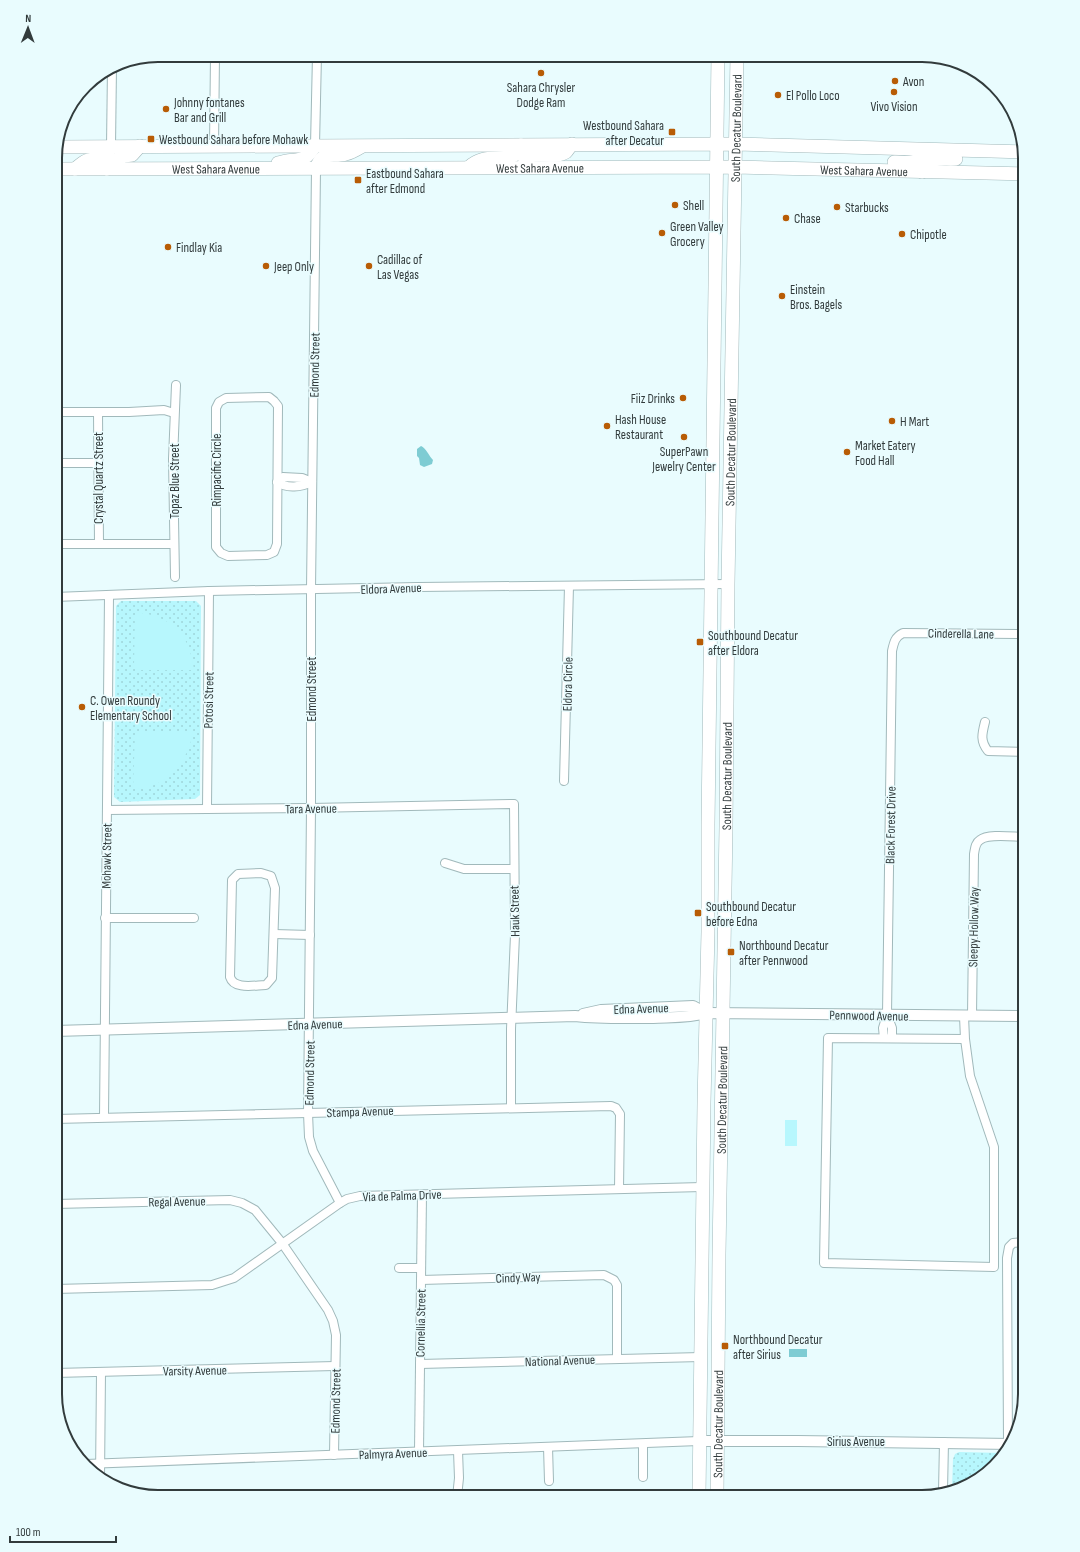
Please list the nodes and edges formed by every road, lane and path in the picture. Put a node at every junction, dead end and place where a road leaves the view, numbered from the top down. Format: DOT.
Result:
graph roads {
  1 [pos="215,62"];
  2 [pos="317,62"];
  3 [pos="718,62"];
  4 [pos="737,62"];
  5 [pos="112,74"];
  6 [pos="572,144"];
  7 [pos="717,144"];
  8 [pos="736,144"];
  9 [pos="315,145"];
  10 [pos="521,145"];
  11 [pos="63,146"];
  12 [pos="111,146"];
  13 [pos="140,146"];
  14 [pos="214,146"];
  15 [pos="365,146"];
  16 [pos="929,150"];
  17 [pos="977,151"];
  18 [pos="1018,152"];
  19 [pos="716,167"];
  20 [pos="736,167"];
  21 [pos="259,168"];
  22 [pos="468,168"];
  23 [pos="524,168"];
  24 [pos="62,169"];
  25 [pos="75,169"];
  26 [pos="107,169"];
  27 [pos="316,169"];
  28 [pos="857,170"];
  29 [pos="922,172"];
  30 [pos="1018,174"];
  31 [pos="715,310"];
  32 [pos="732,371"];
  33 [pos="714,373"];
  34 [pos="176,385"];
  35 [pos="62,412"];
  36 [pos="98,412"];
  37 [pos="174,412"];
  38 [pos="731,431"];
  39 [pos="62,463"];
  40 [pos="98,463"];
  41 [pos="730,480"];
  42 [pos="713,481"];
  43 [pos="277,482"];
  44 [pos="312,482"];
  45 [pos="62,544"];
  46 [pos="99,544"];
  47 [pos="174,544"];
  48 [pos="175,577"];
  49 [pos="711,584"];
  50 [pos="728,584"];
  51 [pos="569,586"];
  52 [pos="311,590"];
  53 [pos="210,592"];
  54 [pos="109,596"];
  55 [pos="62,597"];
  56 [pos="1018,634"];
  57 [pos="897,636"];
  58 [pos="985,722"];
  59 [pos="709,731"];
  60 [pos="1018,752"];
  61 [pos="564,781"];
  62 [pos="514,804"];
  63 [pos="207,808"];
  64 [pos="312,808"];
  65 [pos="107,810"];
  66 [pos="726,812"];
  67 [pos="708,823"];
  68 [pos="1018,837"];
  69 [pos="445,863"];
  70 [pos="514,869"];
  71 [pos="725,878"];
  72 [pos="105,918"];
  73 [pos="194,918"];
  74 [pos="274,934"];
  75 [pos="310,935"];
  76 [pos="714,1013"];
  77 [pos="887,1015"];
  78 [pos="968,1016"];
  79 [pos="1018,1016"];
  80 [pos="512,1018"];
  81 [pos="310,1024"];
  82 [pos="62,1031"];
  83 [pos="104,1031"];
  84 [pos="888,1038"];
  85 [pos="965,1039"];
  86 [pos="511,1107"];
  87 [pos="308,1113"];
  88 [pos="104,1117"];
  89 [pos="62,1119"];
  90 [pos="702,1187"];
  91 [pos="619,1189"];
  92 [pos="422,1194"];
  93 [pos="340,1203"];
  94 [pos="62,1204"];
  95 [pos="719,1240"];
  96 [pos="282,1243"];
  97 [pos="1018,1243"];
  98 [pos="399,1268"];
  99 [pos="421,1268"];
  100 [pos="421,1280"];
  101 [pos="62,1289"];
  102 [pos="701,1357"];
  103 [pos="617,1359"];
  104 [pos="420,1364"];
  105 [pos="335,1366"];
  106 [pos="101,1372"];
  107 [pos="62,1374"];
  108 [pos="1010,1433"];
  109 [pos="699,1441"];
  110 [pos="717,1441"];
  111 [pos="944,1442"];
  112 [pos="642,1444"];
  113 [pos="1004,1444"];
  114 [pos="548,1448"];
  115 [pos="458,1451"];
  116 [pos="418,1452"];
  117 [pos="334,1455"];
  118 [pos="93,1464"];
  119 [pos="100,1464"];
  120 [pos="100,1470"];
  121 [pos="643,1477"];
  122 [pos="549,1481"];
  123 [pos="943,1488"];
  124 [pos="458,1490"];
  125 [pos="699,1490"];
  126 [pos="717,1490"];
  1 -- 14 [label="street"];
  2 -- 9 [label="street"];
  3 -- 7 [label="main road, South Decatur Boulevard"];
  4 -- 8 [label="main road, South Decatur Boulevard"];
  5 -- 12 [label="street"];
  6 -- 7 [label="main road, West Sahara Avenue"];
  6 -- 10 [label="main road, West Sahara Avenue"];
  6 -- 23 [label="main road"];
  7 -- 8 [label="main road, West Sahara Avenue"];
  7 -- 19 [label="main road, South Decatur Boulevard"];
  8 -- 16 [label="main road, West Sahara Avenue"];
  8 -- 20 [label="main road, South Decatur Boulevard"];
  9 -- 14 [label="main road, West Sahara Avenue"];
  9 -- 15 [label="main road, West Sahara Avenue"];
  9 -- 21 [label="main road"];
  10 -- 15 [label="main road, West Sahara Avenue"];
  10 -- 22 [label="main road"];
  11 -- 12 [label="main road, West Sahara Avenue"];
  12 -- 13 [label="main road, West Sahara Avenue"];
  12 -- 25 [label="main road"];
  13 -- 14 [label="main road, West Sahara Avenue"];
  13 -- 26 [label="main road"];
  15 -- 27 [label="main road"];
  16 -- 17 [label="main road, West Sahara Avenue"];
  16 -- 28 [label="main road"];
  17 -- 18 [label="main road, West Sahara Avenue"];
  17 -- 29 [label="main road"];
  19 -- 20 [label="main road, West Sahara Avenue"];
  19 -- 23 [label="main road, West Sahara Avenue"];
  19 -- 31 [label="main road, South Decatur Boulevard"];
  20 -- 28 [label="main road, West Sahara Avenue"];
  20 -- 32 [label="main road, South Decatur Boulevard"];
  21 -- 26 [label="main road, West Sahara Avenue"];
  21 -- 27 [label="main road, West Sahara Avenue"];
  22 -- 23 [label="main road, West Sahara Avenue"];
  22 -- 27 [label="main road, West Sahara Avenue"];
  24 -- 25 [label="main road, West Sahara Avenue"];
  25 -- 26 [label="main road, West Sahara Avenue"];
  27 -- 44 [label="street, Edmond Street"];
  28 -- 29 [label="main road, West Sahara Avenue"];
  29 -- 30 [label="main road, West Sahara Avenue"];
  31 -- 32 [label="main road"];
  31 -- 33 [label="main road, South Decatur Boulevard"];
  32 -- 38 [label="main road, South Decatur Boulevard"];
  33 -- 38 [label="main road"];
  33 -- 42 [label="main road, South Decatur Boulevard"];
  34 -- 37 [label="street, Topaz Blue Street"];
  35 -- 36 [label="street"];
  36 -- 37 [label="street"];
  36 -- 40 [label="street, Crystal Quartz Street"];
  37 -- 47 [label="street, Topaz Blue Street"];
  38 -- 41 [label="main road, South Decatur Boulevard"];
  39 -- 40 [label="street"];
  40 -- 46 [label="street, Crystal Quartz Street"];
  41 -- 42 [label="main road"];
  41 -- 50 [label="main road, South Decatur Boulevard"];
  42 -- 49 [label="main road, South Decatur Boulevard"];
  43 -- 43 [label="street, Rimpacific Circle"];
  43 -- 44 [label="street"];
  44 -- 52 [label="street, Edmond Street"];
  45 -- 46 [label="street"];
  46 -- 47 [label="street"];
  47 -- 48 [label="street, Topaz Blue Street"];
  49 -- 50 [label="street, Eldora Avenue"];
  49 -- 51 [label="street, Eldora Avenue"];
  49 -- 59 [label="main road, South Decatur Boulevard"];
  50 -- 66 [label="main road, South Decatur Boulevard"];
  51 -- 52 [label="street, Eldora Avenue"];
  51 -- 61 [label="street, Eldora Circle"];
  52 -- 53 [label="street, Eldora Avenue"];
  52 -- 64 [label="street, Edmond Street"];
  53 -- 54 [label="street, Eldora Avenue"];
  53 -- 63 [label="street, Potosi Street"];
  54 -- 55 [label="street, Eldora Avenue"];
  54 -- 65 [label="street, Mohawk Street"];
  56 -- 57 [label="street, Cinderella Lane"];
  57 -- 77 [label="street, Black Forest Drive"];
  58 -- 60 [label="street"];
  59 -- 66 [label="main road"];
  59 -- 67 [label="main road, South Decatur Boulevard"];
  62 -- 64 [label="street, Tara Avenue"];
  62 -- 70 [label="street, Hauk Street"];
  63 -- 64 [label="street, Tara Avenue"];
  63 -- 65 [label="street, Tara Avenue"];
  64 -- 75 [label="street, Edmond Street"];
  65 -- 72 [label="street, Mohawk Street"];
  66 -- 71 [label="main road, South Decatur Boulevard"];
  67 -- 71 [label="main road"];
  67 -- 76 [label="main road, South Decatur Boulevard"];
  68 -- 78 [label="street, Sleepy Hollow Way"];
  69 -- 70 [label="street"];
  70 -- 80 [label="street, Hauk Street"];
  71 -- 76 [label="main road, South Decatur Boulevard"];
  72 -- 73 [label="street"];
  72 -- 83 [label="street, Mohawk Street"];
  74 -- 74 [label="street"];
  74 -- 75 [label="street"];
  75 -- 81 [label="street, Edmond Street"];
  76 -- 77 [label="street, Pennwood Avenue"];
  76 -- 80 [label="street, Edna Avenue"];
  76 -- 90 [label="main road, South Decatur Boulevard"];
  76 -- 95 [label="main road, South Decatur Boulevard"];
  77 -- 78 [label="street, Pennwood Avenue"];
  77 -- 84 [label="street, Black Forest Drive"];
  78 -- 79 [label="street, Pennwood Avenue"];
  78 -- 85 [label="street, Sleepy Hollow Way"];
  80 -- 81 [label="street, Edna Avenue"];
  80 -- 86 [label="street, Hauk Street"];
  81 -- 83 [label="street, Edna Avenue"];
  81 -- 87 [label="street, Edmond Street"];
  82 -- 83 [label="street, Edna Avenue"];
  83 -- 88 [label="street, Mohawk Street"];
  84 -- 85 [label="street"];
  84 -- 85 [label="street, Sleepy Hollow Way"];
  86 -- 87 [label="street, Stampa Avenue"];
  86 -- 91 [label="street, Stampa Avenue"];
  87 -- 88 [label="street, Stampa Avenue"];
  87 -- 93 [label="street, Edmond Street"];
  88 -- 89 [label="street, Stampa Avenue"];
  90 -- 91 [label="street, Via de Palma Drive"];
  90 -- 95 [label="main road"];
  90 -- 102 [label="main road, South Decatur Boulevard"];
  91 -- 92 [label="street, Via de Palma Drive"];
  92 -- 93 [label="street, Via de Palma Drive"];
  92 -- 99 [label="street, Cornellia Street"];
  93 -- 96 [label="street, Via de Palma Drive"];
  94 -- 96 [label="street, Regal Avenue"];
  95 -- 110 [label="main road, South Decatur Boulevard"];
  96 -- 101 [label="street, Via de Palma Drive"];
  96 -- 105 [label="street, Edmond Street"];
  97 -- 108 [label="street"];
  98 -- 99 [label="street"];
  99 -- 100 [label="street, Cornellia Street"];
  100 -- 103 [label="street, Cindy Way"];
  100 -- 104 [label="street, Cornellia Street"];
  102 -- 103 [label="street, National Avenue"];
  102 -- 109 [label="main road, South Decatur Boulevard"];
  103 -- 104 [label="street, National Avenue"];
  104 -- 116 [label="street, Cornellia Street"];
  105 -- 106 [label="street, Varsity Avenue"];
  105 -- 117 [label="street, Edmond Street"];
  106 -- 107 [label="street, Varsity Avenue"];
  106 -- 119 [label="street"];
  109 -- 110 [label="street, Sirius Avenue"];
  109 -- 112 [label="street, Palmyra Avenue"];
  109 -- 125 [label="main road, South Decatur Boulevard"];
  110 -- 111 [label="street, Sirius Avenue"];
  110 -- 126 [label="main road, South Decatur Boulevard"];
  111 -- 113 [label="street, Sirius Avenue"];
  111 -- 123 [label="street"];
  112 -- 114 [label="street, Palmyra Avenue"];
  112 -- 121 [label="street"];
  114 -- 115 [label="street, Palmyra Avenue"];
  114 -- 122 [label="street"];
  115 -- 116 [label="street, Palmyra Avenue"];
  115 -- 124 [label="street"];
  116 -- 117 [label="street, Palmyra Avenue"];
  117 -- 119 [label="street, Palmyra Avenue"];
  118 -- 119 [label="street, Palmyra Avenue"];
  119 -- 120 [label="street"];
}
